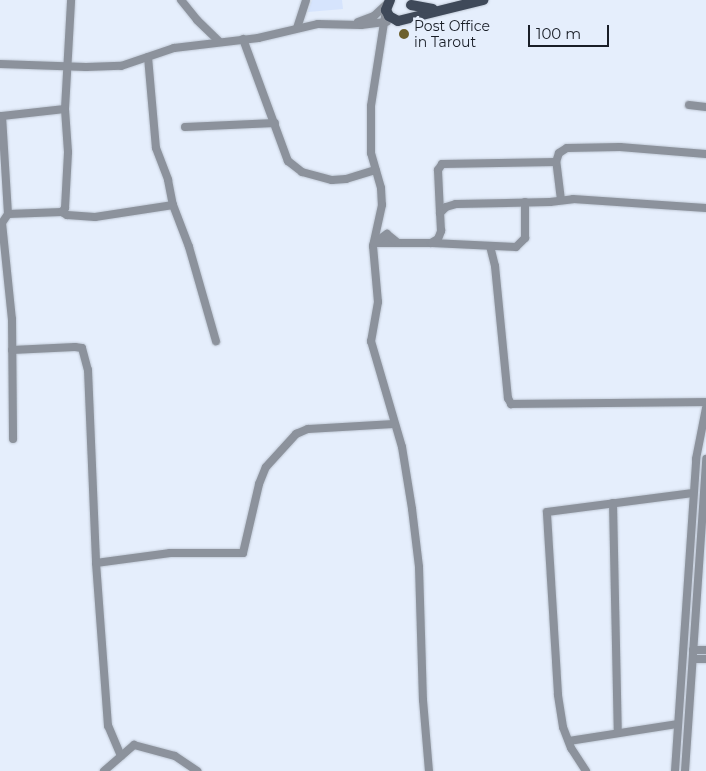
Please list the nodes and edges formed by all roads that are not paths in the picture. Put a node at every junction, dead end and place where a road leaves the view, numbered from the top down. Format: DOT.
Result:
graph roads {
  1 [pos="71,0"];
  2 [pos="181,0"];
  3 [pos="306,0"];
  4 [pos="483,0"];
  5 [pos="389,3"];
  6 [pos="409,3"];
  7 [pos="442,10"];
  8 [pos="395,21"];
  9 [pos="352,24"];
  10 [pos="370,25"];
  11 [pos="297,28"];
  12 [pos="382,35"];
  13 [pos="243,39"];
  14 [pos="219,41"];
  15 [pos="148,57"];
  16 [pos="0,64"];
  17 [pos="68,66"];
  18 [pos="689,105"];
  19 [pos="706,107"];
  20 [pos="65,109"];
  21 [pos="1,116"];
  22 [pos="276,123"];
  23 [pos="185,127"];
  24 [pos="706,154"];
  25 [pos="558,163"];
  26 [pos="376,170"];
  27 [pos="561,200"];
  28 [pos="525,202"];
  29 [pos="172,205"];
  30 [pos="706,208"];
  31 [pos="62,212"];
  32 [pos="8,214"];
  33 [pos="440,214"];
  34 [pos="374,243"];
  35 [pos="431,244"];
  36 [pos="490,246"];
  37 [pos="216,340"];
  38 [pos="12,350"];
  39 [pos="706,402"];
  40 [pos="706,408"];
  41 [pos="394,424"];
  42 [pos="14,440"];
  43 [pos="706,459"];
  44 [pos="693,493"];
  45 [pos="613,503"];
  46 [pos="692,510"];
  47 [pos="704,510"];
  48 [pos="96,563"];
  49 [pos="693,650"];
  50 [pos="706,650"];
  51 [pos="705,659"];
  52 [pos="692,663"];
  53 [pos="681,681"];
  54 [pos="687,725"];
  55 [pos="676,727"];
  56 [pos="618,733"];
  57 [pos="569,741"];
  58 [pos="121,756"];
  59 [pos="104,771"];
  60 [pos="197,771"];
  61 [pos="429,771"];
  62 [pos="586,771"];
  63 [pos="675,771"];
  64 [pos="685,771"];
  1 -- 17 [label="street"];
  2 -- 14 [label="street"];
  3 -- 11 [label="street"];
  4 -- 7 [label="main road"];
  5 -- 8 [label="main road"];
  5 -- 9 [label="street"];
  6 -- 7 [label="main road"];
  6 -- 8 [label="main road"];
  7 -- 8 [label="main road"];
  8 -- 10 [label="street"];
  8 -- 12 [label="street"];
  8 -- 12 [label="street"];
  9 -- 10 [label="street"];
  9 -- 11 [label="street"];
  10 -- 12 [label="street"];
  11 -- 13 [label="street"];
  12 -- 26 [label="street"];
  13 -- 14 [label="street"];
  13 -- 22 [label="street"];
  14 -- 15 [label="street"];
  15 -- 17 [label="street"];
  15 -- 29 [label="street"];
  16 -- 17 [label="street"];
  17 -- 20 [label="street"];
  18 -- 19 [label="street"];
  20 -- 21 [label="street"];
  20 -- 31 [label="street"];
  21 -- 32 [label="street"];
  22 -- 23 [label="street"];
  22 -- 26 [label="street"];
  24 -- 25 [label="street"];
  25 -- 27 [label="street"];
  25 -- 33 [label="street"];
  26 -- 34 [label="street"];
  27 -- 28 [label="street"];
  27 -- 30 [label="street"];
  28 -- 33 [label="street"];
  28 -- 36 [label="street"];
  29 -- 31 [label="street"];
  29 -- 37 [label="street"];
  31 -- 32 [label="street"];
  32 -- 38 [label="street"];
  33 -- 35 [label="street"];
  34 -- 35 [label="street"];
  34 -- 41 [label="street"];
  35 -- 36 [label="street"];
  36 -- 39 [label="street"];
  38 -- 42 [label="street"];
  38 -- 48 [label="street"];
  40 -- 44 [label="street"];
  41 -- 48 [label="street"];
  41 -- 61 [label="street"];
  43 -- 47 [label="street"];
  44 -- 45 [label="street"];
  44 -- 46 [label="street"];
  45 -- 56 [label="street"];
  45 -- 57 [label="street"];
  46 -- 47 [label="street"];
  46 -- 53 [label="street"];
  47 -- 49 [label="street"];
  48 -- 58 [label="street"];
  49 -- 50 [label="street"];
  49 -- 52 [label="street"];
  51 -- 52 [label="street"];
  52 -- 53 [label="street"];
  52 -- 54 [label="street"];
  53 -- 55 [label="street"];
  54 -- 55 [label="street"];
  54 -- 64 [label="street"];
  55 -- 56 [label="street"];
  55 -- 63 [label="street"];
  56 -- 57 [label="street"];
  57 -- 62 [label="street"];
  58 -- 59 [label="street"];
  58 -- 60 [label="street"];
}
